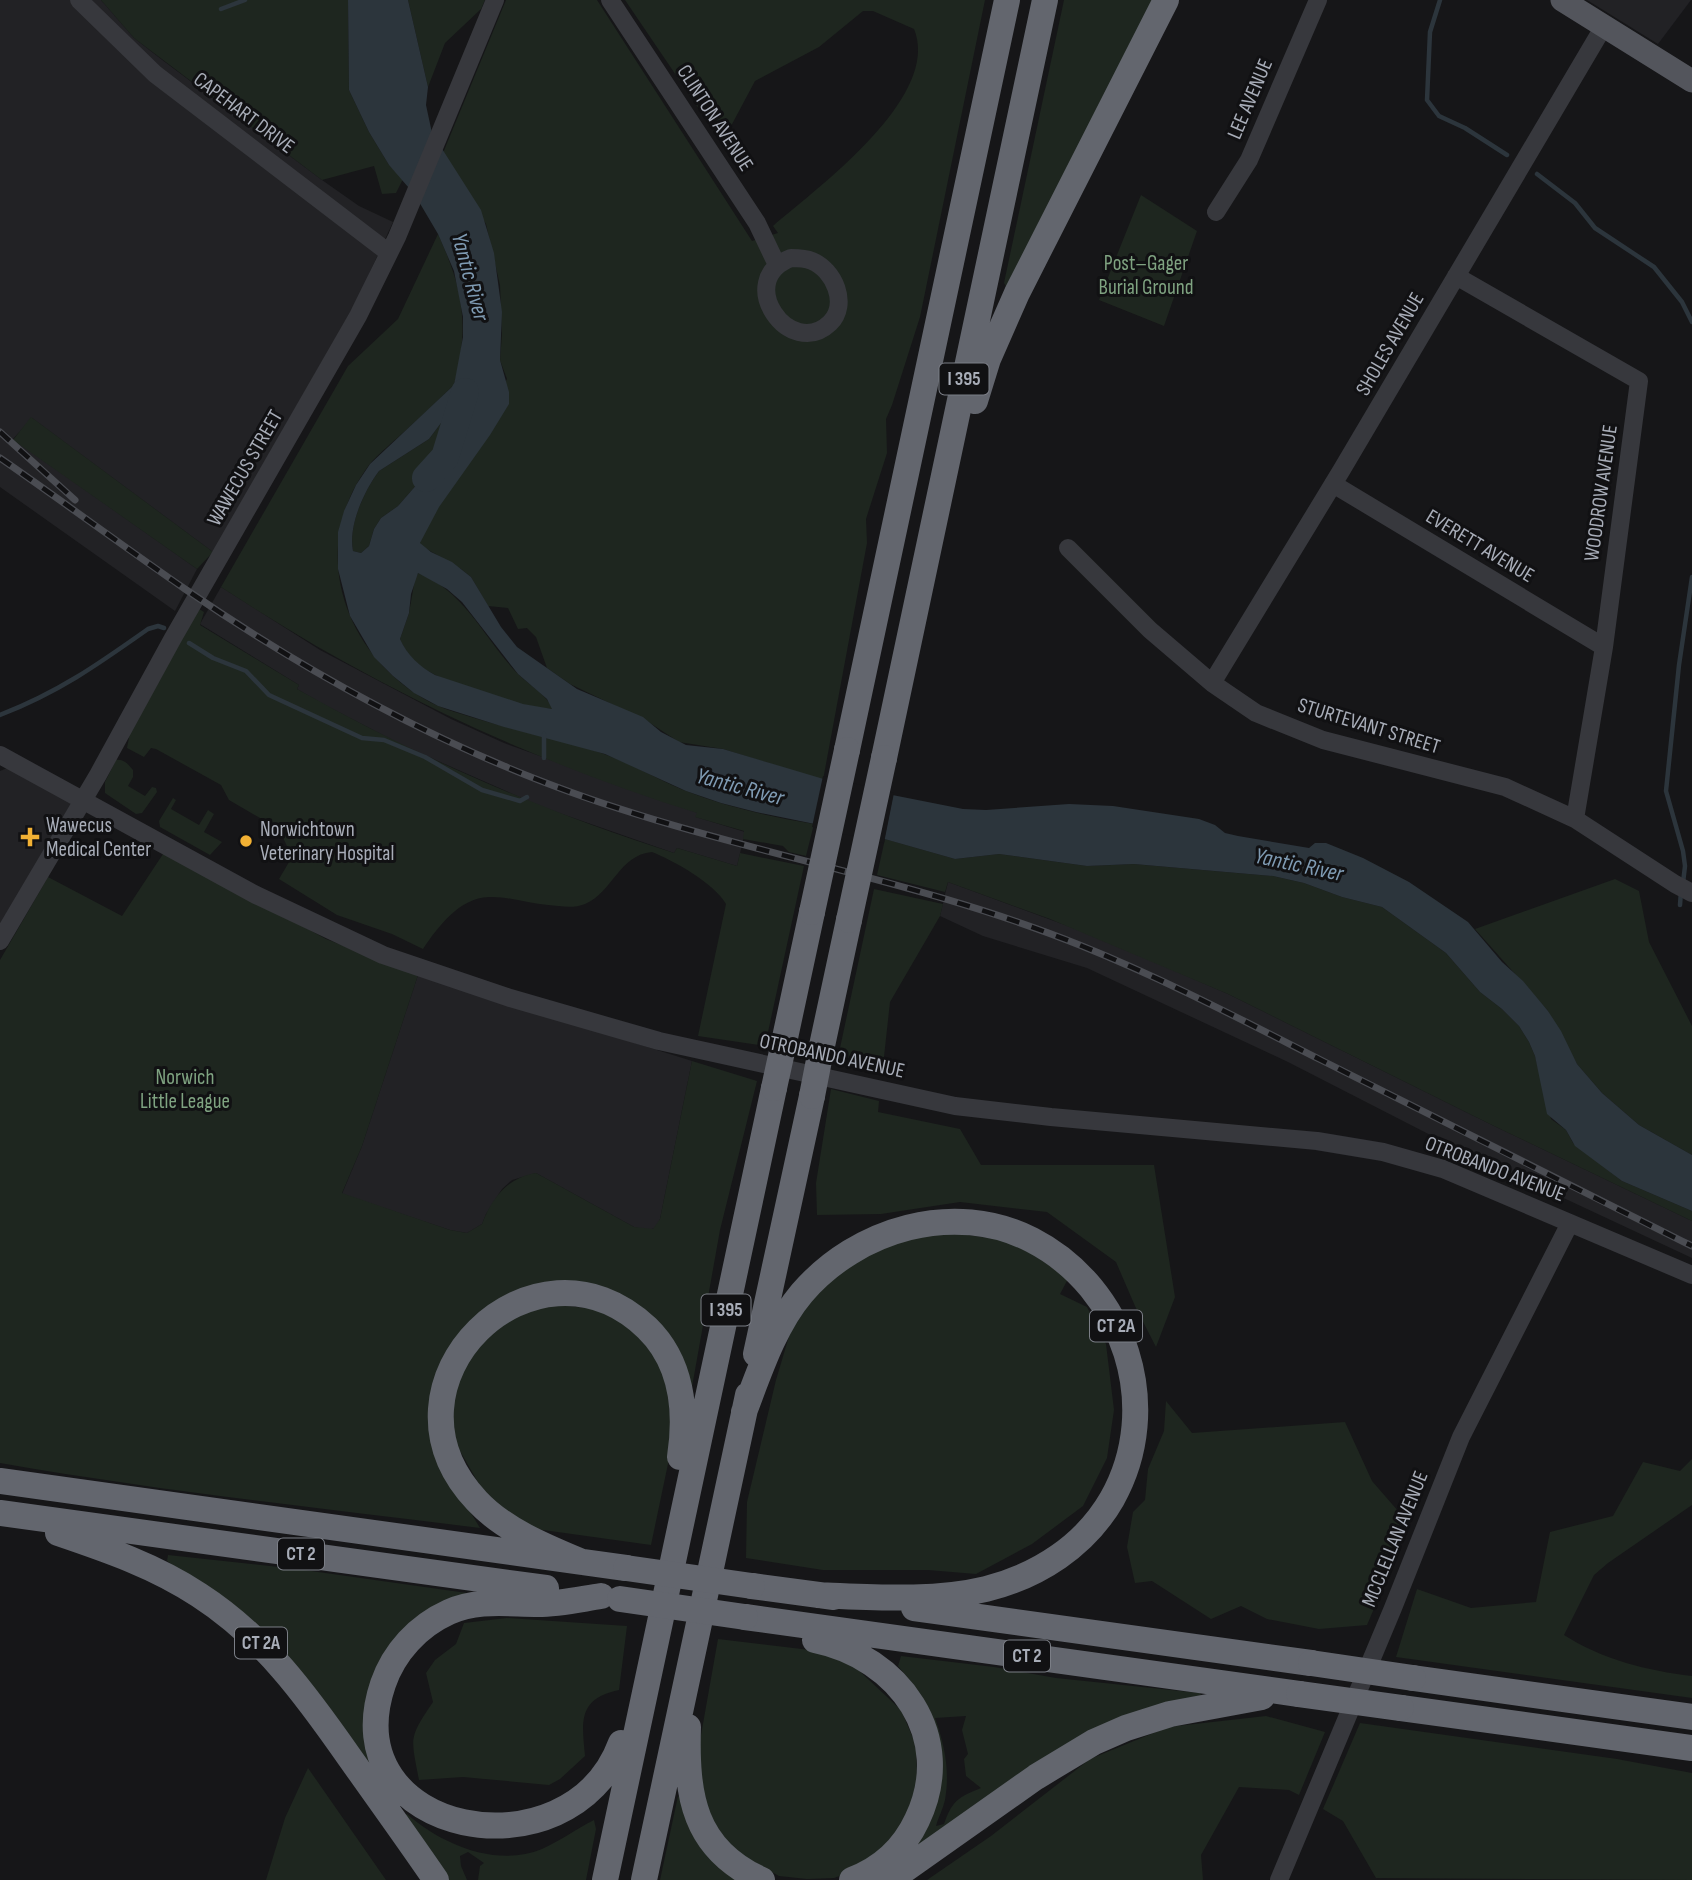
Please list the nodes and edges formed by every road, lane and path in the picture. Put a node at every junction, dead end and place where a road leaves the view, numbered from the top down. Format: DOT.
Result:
graph roads {
  1 [pos="79,0"];
  2 [pos="495,0"];
  3 [pos="610,0"];
  4 [pos="1007,0"];
  5 [pos="1045,0"];
  6 [pos="1166,0"];
  7 [pos="1318,0"];
  8 [pos="1562,0"];
  9 [pos="1604,26"];
  10 [pos="1692,81"];
  11 [pos="1216,212"];
  12 [pos="389,253"];
  13 [pos="777,265"];
  14 [pos="1456,276"];
  15 [pos="947,462"];
  16 [pos="1333,484"];
  17 [pos="1068,548"];
  18 [pos="1604,647"];
  19 [pos="1212,683"];
  20 [pos="0,755"];
  21 [pos="83,801"];
  22 [pos="1575,819"];
  23 [pos="1685,889"];
  24 [pos="0,941"];
  25 [pos="1570,1223"];
  26 [pos="1692,1275"];
  27 [pos="744,1412"];
  28 [pos="0,1481"];
  29 [pos="0,1513"];
  30 [pos="679,1532"];
  31 [pos="582,1562"];
  32 [pos="817,1595"];
  33 [pos="610,1597"];
  34 [pos="750,1617"];
  35 [pos="694,1647"];
  36 [pos="646,1687"];
  37 [pos="1296,1693"];
  38 [pos="1692,1717"];
  39 [pos="1692,1748"];
  40 [pos="436,1880"];
  41 [pos="605,1880"];
  42 [pos="644,1880"];
  43 [pos="762,1880"];
  44 [pos="852,1880"];
  45 [pos="890,1880"];
  46 [pos="1279,1880"];
  1 -- 12 [label="street, CAPEHART DRIVE"];
  2 -- 12 [label="street, WAWECUS STREET"];
  3 -- 13 [label="street, CLINTON AVENUE"];
  4 -- 30 [label="highway, I 395, bridge"];
  5 -- 15 [label="highway, I 395"];
  6 -- 15 [label="highway"];
  7 -- 11 [label="street, LEE AVENUE"];
  8 -- 9 [label="main road"];
  9 -- 10 [label="main road"];
  9 -- 14 [label="street, SHOLES AVENUE"];
  12 -- 21 [label="street, WAWECUS STREET"];
  13 -- 13 [label="street"];
  14 -- 16 [label="street, SHOLES AVENUE"];
  14 -- 18 [label="street, WOODROW AVENUE"];
  15 -- 27 [label="highway, I 395, bridge"];
  16 -- 18 [label="street, EVERETT AVENUE"];
  16 -- 19 [label="street, SHOLES AVENUE"];
  17 -- 19 [label="street, STURTEVANT STREET"];
  18 -- 22 [label="street, WOODROW AVENUE"];
  19 -- 22 [label="street, STURTEVANT STREET"];
  20 -- 21 [label="street, OTROBANDO AVENUE"];
  21 -- 24 [label="street, WAWECUS STREET"];
  21 -- 25 [label="street, OTROBANDO AVENUE"];
  22 -- 23 [label="street, STURTEVANT STREET"];
  25 -- 26 [label="street, OTROBANDO AVENUE"];
  25 -- 46 [label="street, MCCLELLAN AVENUE"];
  27 -- 32 [label="highway, CT 2A"];
  27 -- 35 [label="highway, I 395"];
  28 -- 31 [label="highway, CT 2"];
  29 -- 33 [label="highway, CT 2"];
  29 -- 40 [label="highway, CT 2A"];
  30 -- 31 [label="highway"];
  30 -- 36 [label="highway, I 395"];
  31 -- 32 [label="highway, CT 2, bridge"];
  32 -- 38 [label="highway, CT 2, bridge"];
  33 -- 34 [label="highway, CT 2, bridge"];
  33 -- 36 [label="highway"];
  34 -- 37 [label="highway, CT 2"];
  34 -- 44 [label="highway"];
  35 -- 42 [label="highway, I 395"];
  35 -- 43 [label="highway"];
  36 -- 41 [label="highway, I 395"];
  37 -- 39 [label="highway, CT 2, bridge"];
  37 -- 45 [label="highway"];
}
